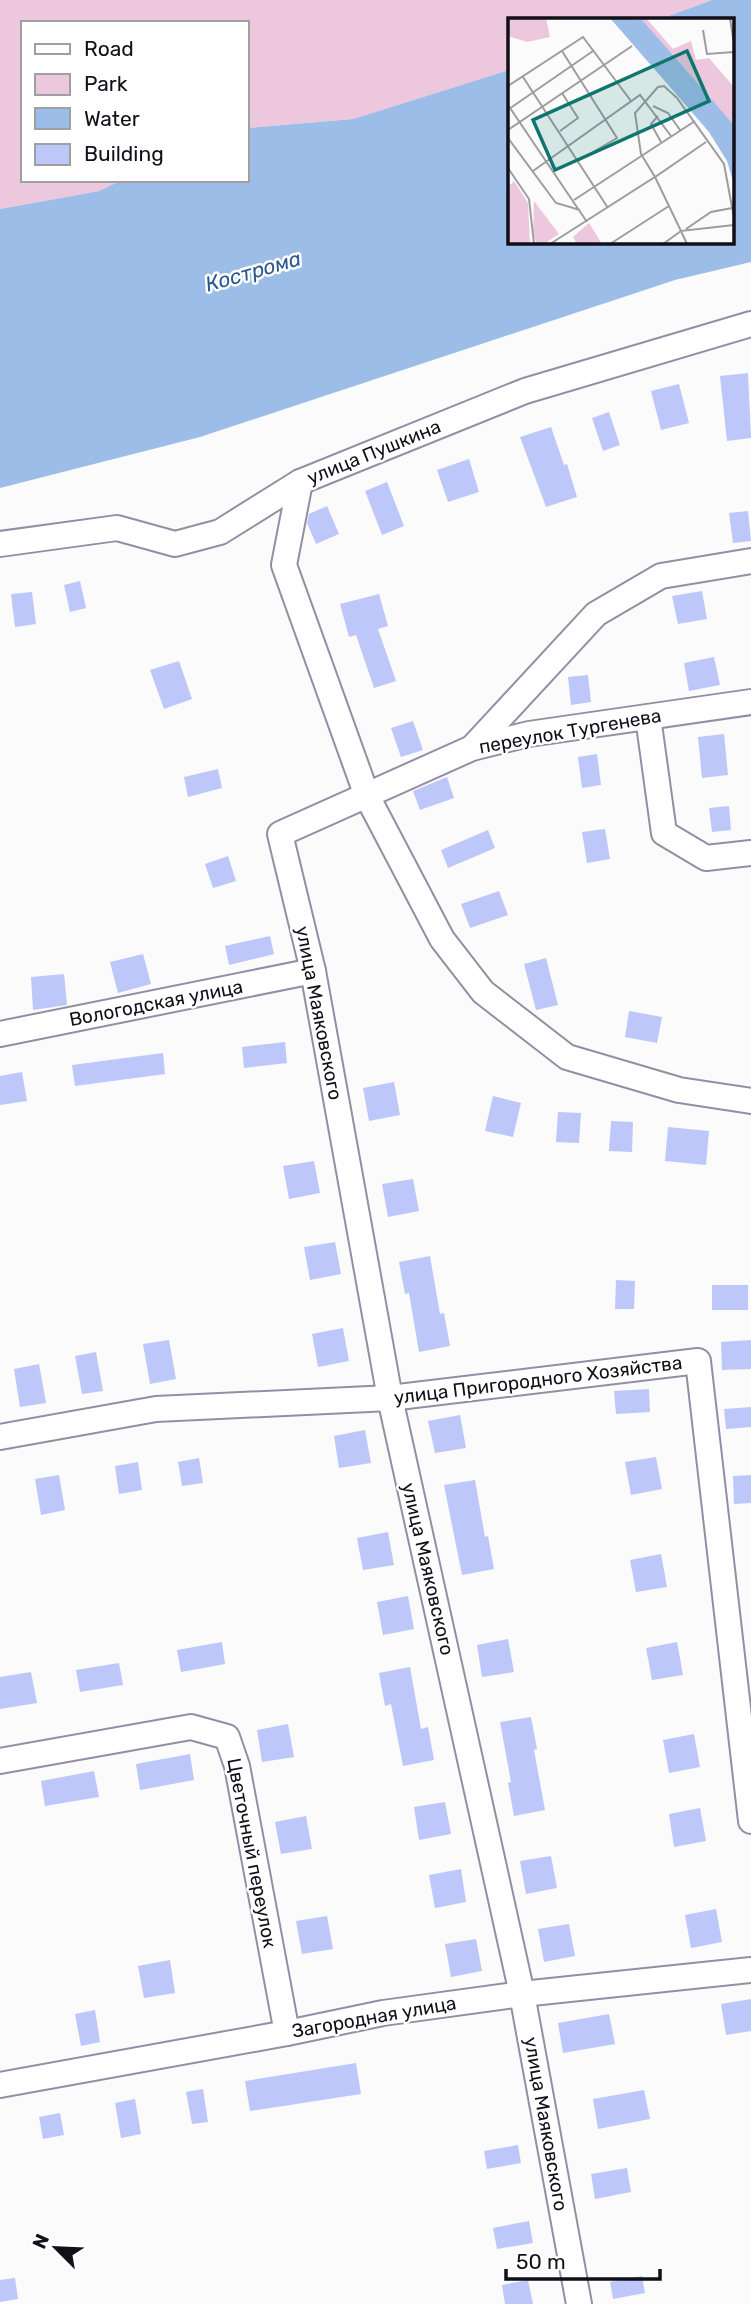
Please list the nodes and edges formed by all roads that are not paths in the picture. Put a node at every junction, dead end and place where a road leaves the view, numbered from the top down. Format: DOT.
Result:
graph roads {
  1 [pos="751,324"];
  2 [pos="300,482"];
  3 [pos="0,544"];
  4 [pos="751,561"];
  5 [pos="751,702"];
  6 [pos="648,717"];
  7 [pos="472,748"];
  8 [pos="367,796"];
  9 [pos="280,834"];
  10 [pos="751,853"];
  11 [pos="313,971"];
  12 [pos="0,1034"];
  13 [pos="751,1101"];
  14 [pos="390,1398"];
  15 [pos="0,1437"];
  16 [pos="0,1761"];
  17 [pos="751,1821"];
  18 [pos="751,1970"];
  19 [pos="522,1994"];
  20 [pos="287,2033"];
  21 [pos="0,2085"];
  22 [pos="579,2304"];
  1 -- 2 [label="street, улица Пушкина"];
  2 -- 3 [label="street, улица Пушкина"];
  2 -- 8 [label="street"];
  4 -- 7 [label="street"];
  5 -- 6 [label="street, переулок Тургенева"];
  6 -- 7 [label="street, переулок Тургенева"];
  6 -- 10 [label="street"];
  7 -- 8 [label="street, переулок Тургенева"];
  8 -- 9 [label="street, переулок Тургенева"];
  8 -- 13 [label="street"];
  9 -- 11 [label="street, улица Маяковского"];
  11 -- 12 [label="street, Вологодская улица"];
  11 -- 14 [label="street, улица Маяковского"];
  14 -- 15 [label="street, улица Пригородного Хозяйства"];
  14 -- 17 [label="street, улица Пригородного Хозяйства"];
  14 -- 19 [label="street, улица Маяковского"];
  16 -- 20 [label="street, Цветочный переулок"];
  18 -- 19 [label="street, Загородная улица"];
  19 -- 20 [label="street, Загородная улица"];
  19 -- 22 [label="street, улица Маяковского"];
  20 -- 21 [label="street, Загородная улица"];
}
